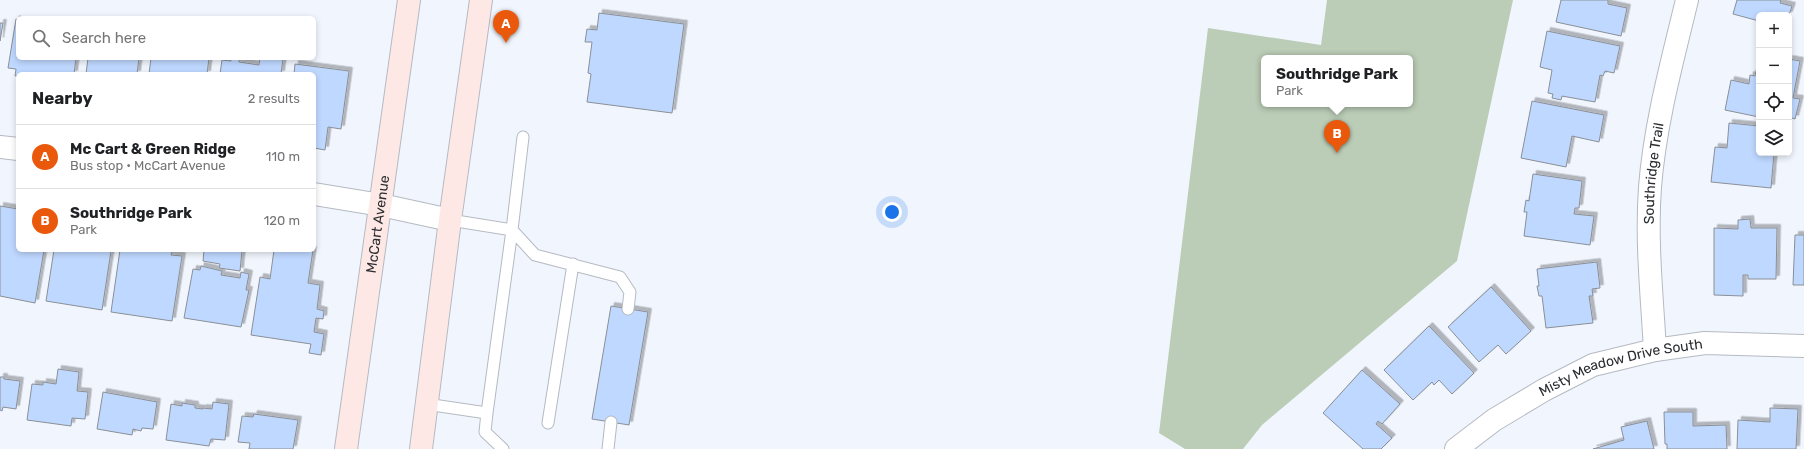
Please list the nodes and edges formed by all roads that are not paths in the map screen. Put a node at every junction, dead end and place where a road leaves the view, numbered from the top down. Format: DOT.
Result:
graph roads {
  1 [pos="408,0"];
  2 [pos="482,0"];
  3 [pos="1687,0"];
  4 [pos="523,137"];
  5 [pos="0,147"];
  6 [pos="16,149"];
  7 [pos="316,194"];
  8 [pos="381,205"];
  9 [pos="450,220"];
  10 [pos="512,230"];
  11 [pos="573,264"];
  12 [pos="628,309"];
  13 [pos="1804,346"];
  14 [pos="1655,350"];
  15 [pos="426,404"];
  16 [pos="487,413"];
  17 [pos="611,422"];
  18 [pos="548,423"];
  19 [pos="346,449"];
  20 [pos="420,449"];
  21 [pos="503,449"];
  22 [pos="608,449"];
  23 [pos="1456,449"];
  1 -- 8 [label="main road, McCart Avenue"];
  2 -- 9 [label="main road"];
  3 -- 14 [label="street, Southridge Trail"];
  4 -- 10 [label="lane"];
  5 -- 6 [label="street"];
  7 -- 8 [label="street"];
  8 -- 9 [label="street"];
  8 -- 19 [label="main road, McCart Avenue"];
  9 -- 10 [label="lane"];
  9 -- 15 [label="main road"];
  10 -- 11 [label="lane"];
  10 -- 16 [label="lane"];
  11 -- 12 [label="lane"];
  11 -- 18 [label="lane"];
  13 -- 14 [label="street, Misty Meadow Drive South"];
  14 -- 23 [label="street, Misty Meadow Drive South"];
  15 -- 16 [label="lane"];
  15 -- 20 [label="main road"];
  16 -- 21 [label="lane"];
  17 -- 22 [label="lane"];
}
